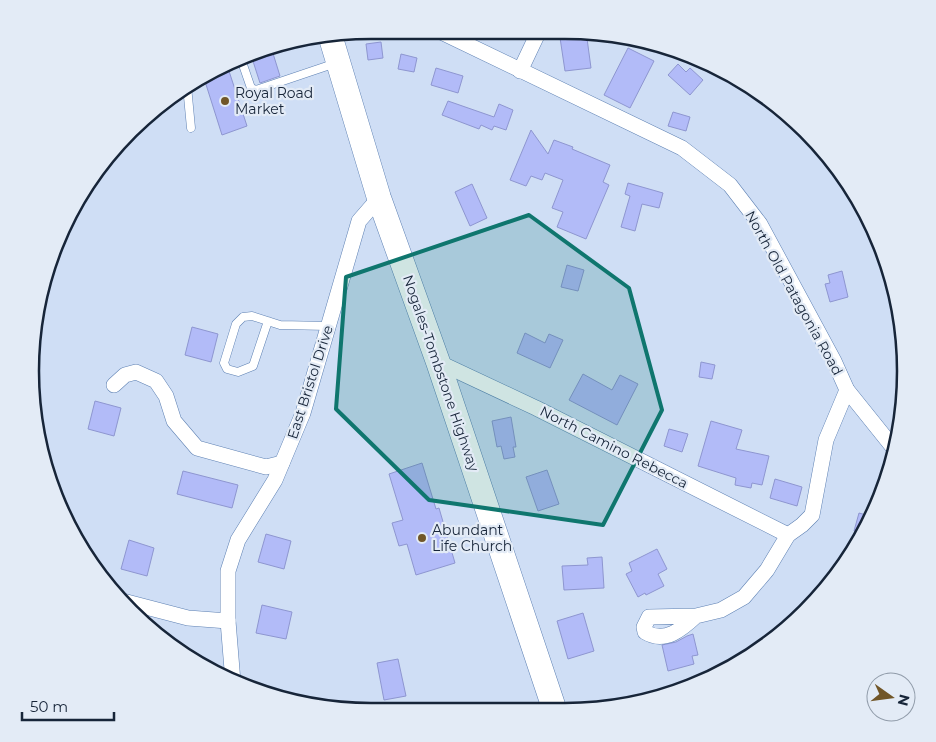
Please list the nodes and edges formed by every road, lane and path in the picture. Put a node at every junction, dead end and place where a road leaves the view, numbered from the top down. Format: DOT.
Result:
graph roads {
  1 [pos="455,39"];
  2 [pos="535,39"];
  3 [pos="332,41"];
  4 [pos="338,62"];
  5 [pos="243,64"];
  6 [pos="520,71"];
  7 [pos="188,94"];
  8 [pos="191,128"];
  9 [pos="379,198"];
  10 [pos="268,321"];
  11 [pos="328,326"];
  12 [pos="438,362"];
  13 [pos="114,385"];
  14 [pos="846,390"];
  15 [pos="889,443"];
  16 [pos="282,463"];
  17 [pos="788,535"];
  18 [pos="134,604"];
  19 [pos="696,616"];
  20 [pos="228,622"];
  21 [pos="232,673"];
  22 [pos="553,703"];
  1 -- 6 [label="street, North Old Patagonia Road"];
  2 -- 6 [label="street"];
  3 -- 4 [label="main road, Nogales-Tombstone Highway"];
  4 -- 5 [label="lane"];
  4 -- 9 [label="main road, Nogales-Tombstone Highway"];
  6 -- 14 [label="street, North Old Patagonia Road"];
  7 -- 8 [label="lane"];
  9 -- 11 [label="street, East Bristol Drive"];
  9 -- 12 [label="main road, Nogales-Tombstone Highway"];
  10 -- 10 [label="lane"];
  10 -- 11 [label="lane"];
  11 -- 16 [label="street, East Bristol Drive"];
  12 -- 17 [label="street, North Camino Rebecca"];
  12 -- 22 [label="main road, Nogales-Tombstone Highway"];
  13 -- 16 [label="street"];
  14 -- 15 [label="street, North Old Patagonia Road"];
  14 -- 17 [label="street"];
  16 -- 20 [label="street, East Bristol Drive"];
  17 -- 19 [label="street"];
  18 -- 20 [label="street"];
  20 -- 21 [label="street, East Bristol Drive"];
}
